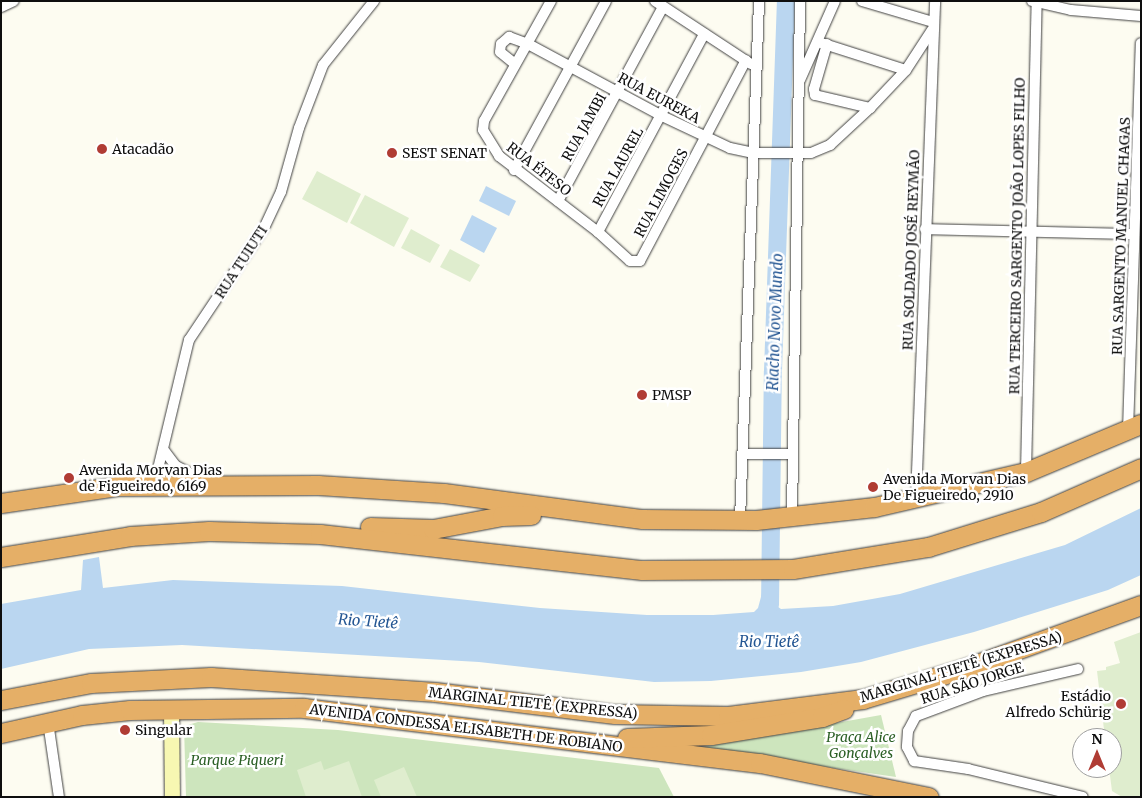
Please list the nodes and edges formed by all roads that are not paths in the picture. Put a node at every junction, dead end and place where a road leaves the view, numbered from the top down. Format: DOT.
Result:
graph roads {
  1 [pos="14,1"];
  2 [pos="374,1"];
  3 [pos="551,1"];
  4 [pos="606,1"];
  5 [pos="759,1"];
  6 [pos="800,1"];
  7 [pos="835,1"];
  8 [pos="862,1"];
  9 [pos="935,1"];
  10 [pos="1036,2"];
  11 [pos="659,4"];
  12 [pos="1,7"];
  13 [pos="1141,16"];
  14 [pos="932,26"];
  15 [pos="704,34"];
  16 [pos="823,43"];
  17 [pos="1141,43"];
  18 [pos="528,44"];
  19 [pos="746,60"];
  20 [pos="516,64"];
  21 [pos="572,67"];
  22 [pos="756,67"];
  23 [pos="906,70"];
  24 [pos="798,84"];
  25 [pos="619,92"];
  26 [pos="870,108"];
  27 [pos="662,116"];
  28 [pos="706,138"];
  29 [pos="753,153"];
  30 [pos="792,154"];
  31 [pos="514,170"];
  32 [pos="558,201"];
  33 [pos="925,229"];
  34 [pos="1030,230"];
  35 [pos="598,232"];
  36 [pos="1134,234"];
  37 [pos="640,262"];
  38 [pos="1134,427"];
  39 [pos="164,449"];
  40 [pos="742,454"];
  41 [pos="793,454"];
  42 [pos="1141,468"];
  43 [pos="1026,472"];
  44 [pos="215,483"];
  45 [pos="136,485"];
  46 [pos="916,499"];
  47 [pos="1,503"];
  48 [pos="587,514"];
  49 [pos="788,518"];
  50 [pos="748,520"];
  51 [pos="320,534"];
  52 [pos="1,557"];
  53 [pos="1141,605"];
  54 [pos="1078,668"];
  55 [pos="863,699"];
  56 [pos="1,700"];
  57 [pos="171,708"];
  58 [pos="48,722"];
  59 [pos="1,733"];
  60 [pos="517,734"];
  61 [pos="896,793"];
  62 [pos="59,797"];
  63 [pos="172,797"];
  64 [pos="929,797"];
  65 [pos="1083,797"];
  1 -- 12 [label="street"];
  2 -- 39 [label="street, RUA TUIUTI"];
  3 -- 18 [label="street, RUA ÉFESO"];
  4 -- 21 [label="street"];
  5 -- 22 [label="street"];
  6 -- 24 [label="street"];
  7 -- 16 [label="street"];
  8 -- 14 [label="street"];
  9 -- 14 [label="street, RUA SOLDADO JOSÉ REYMÃO"];
  10 -- 13 [label="street"];
  10 -- 34 [label="street, RUA TERCEIRO SARGENTO JOÃO LOPES FILHO"];
  11 -- 15 [label="street"];
  11 -- 25 [label="street, RUA JAMBI"];
  14 -- 23 [label="street, RUA EUREKA"];
  14 -- 33 [label="street, RUA SOLDADO JOSÉ REYMÃO"];
  15 -- 19 [label="street"];
  15 -- 27 [label="street, RUA LAUREL"];
  16 -- 23 [label="street"];
  16 -- 24 [label="street"];
  16 -- 26 [label="street"];
  17 -- 36 [label="street, RUA SARGENTO MANUEL CHAGAS"];
  18 -- 20 [label="street, RUA ÉFESO"];
  18 -- 20 [label="street, RUA EUREKA"];
  18 -- 21 [label="street, RUA EUREKA"];
  19 -- 22 [label="street"];
  19 -- 28 [label="street, RUA LIMOGES"];
  20 -- 31 [label="street, RUA ÉFESO"];
  21 -- 25 [label="street, RUA EUREKA"];
  21 -- 31 [label="street"];
  22 -- 29 [label="street"];
  23 -- 26 [label="street, RUA EUREKA"];
  24 -- 30 [label="street"];
  25 -- 27 [label="street, RUA EUREKA"];
  25 -- 32 [label="street, RUA JAMBI"];
  26 -- 30 [label="street, RUA EUREKA"];
  27 -- 28 [label="street, RUA EUREKA"];
  27 -- 35 [label="street, RUA LAUREL"];
  28 -- 29 [label="street, RUA EUREKA"];
  28 -- 37 [label="street, RUA LIMOGES"];
  29 -- 30 [label="street, RUA EUREKA"];
  29 -- 40 [label="street"];
  30 -- 41 [label="street"];
  31 -- 32 [label="street, RUA ÉFESO"];
  32 -- 35 [label="street, RUA ÉFESO"];
  33 -- 34 [label="street"];
  33 -- 46 [label="street, RUA SOLDADO JOSÉ REYMÃO"];
  34 -- 36 [label="street"];
  34 -- 43 [label="street, RUA TERCEIRO SARGENTO JOÃO LOPES FILHO"];
  35 -- 37 [label="street, RUA ÉFESO"];
  36 -- 38 [label="street, RUA SARGENTO MANUEL CHAGAS"];
  38 -- 43 [label="highway"];
  39 -- 44 [label="street"];
  39 -- 45 [label="street, RUA TUIUTI"];
  40 -- 41 [label="street"];
  40 -- 50 [label="street"];
  41 -- 49 [label="street"];
  42 -- 51 [label="highway"];
  43 -- 46 [label="highway"];
  44 -- 45 [label="highway"];
  44 -- 48 [label="highway"];
  45 -- 47 [label="highway"];
  46 -- 49 [label="highway"];
  48 -- 50 [label="highway"];
  48 -- 51 [label="highway"];
  49 -- 50 [label="highway"];
  51 -- 52 [label="highway"];
  53 -- 55 [label="highway, MARGINAL TIETÊ (EXPRESSA)"];
  54 -- 65 [label="street, RUA SÃO JORGE"];
  55 -- 56 [label="highway, MARGINAL TIETÊ (EXPRESSA)"];
  55 -- 60 [label="highway"];
  57 -- 58 [label="highway, AVENIDA CONDESSA ELISABETH DE ROBIANO"];
  57 -- 60 [label="highway, AVENIDA CONDESSA ELISABETH DE ROBIANO"];
  57 -- 63 [label="street"];
  58 -- 59 [label="highway, AVENIDA CONDESSA ELISABETH DE ROBIANO"];
  58 -- 62 [label="street"];
  60 -- 61 [label="highway, AVENIDA CONDESSA ELISABETH DE ROBIANO"];
  61 -- 64 [label="highway, AVENIDA CONDESSA ELISABETH DE ROBIANO"];
}
